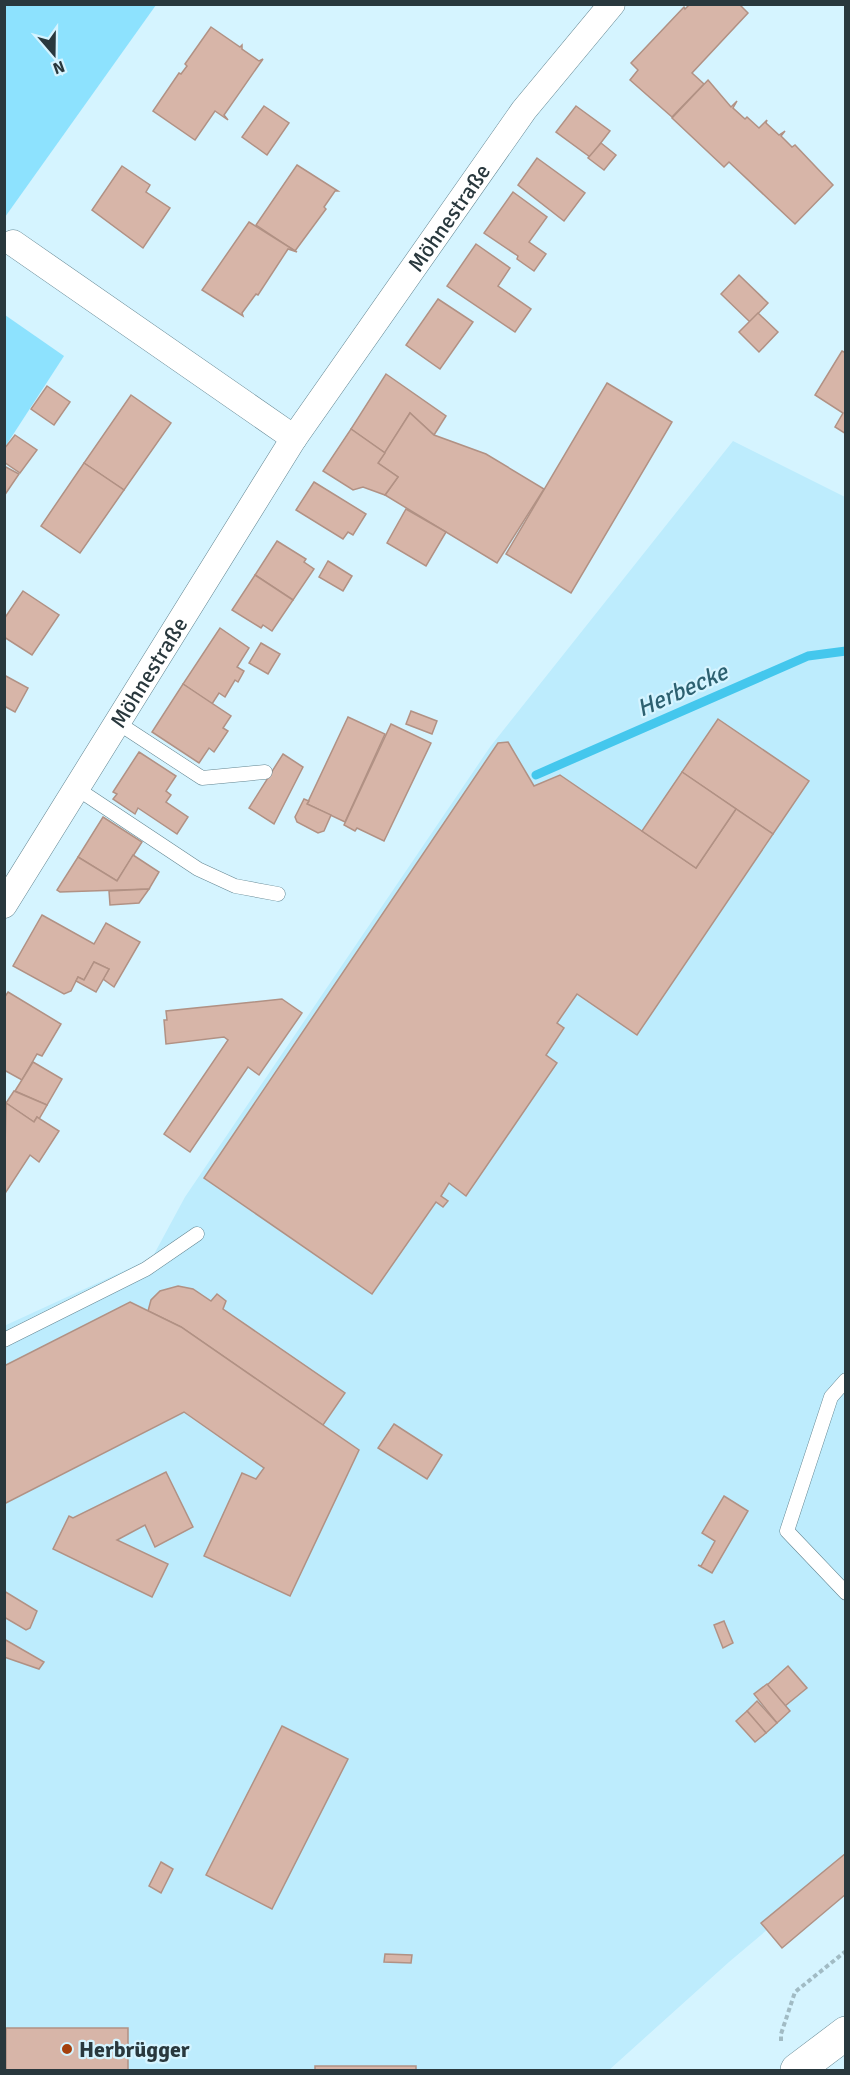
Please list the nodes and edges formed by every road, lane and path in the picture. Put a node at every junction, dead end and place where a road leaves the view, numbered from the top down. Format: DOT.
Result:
graph roads {
  1 [pos="612,4"];
  2 [pos="13,243"];
  3 [pos="294,438"];
  4 [pos="118,723"];
  5 [pos="265,772"];
  6 [pos="76,789"];
  7 [pos="278,894"];
  8 [pos="4,905"];
  9 [pos="197,1234"];
  10 [pos="4,1340"];
  11 [pos="846,1380"];
  12 [pos="846,1593"];
  13 [pos="846,1951"];
  14 [pos="846,2033"];
  15 [pos="798,2060"];
  1 -- 3 [label="street, Möhnestraße"];
  2 -- 3 [label="street"];
  3 -- 4 [label="street, Möhnestraße"];
  4 -- 5 [label="lane"];
  4 -- 6 [label="street, Möhnestraße"];
  6 -- 7 [label="lane"];
  6 -- 8 [label="street, Möhnestraße"];
  9 -- 10 [label="lane"];
  11 -- 12 [label="lane"];
  13 -- 15 [label="path"];
  14 -- 15 [label="main road"];
}
